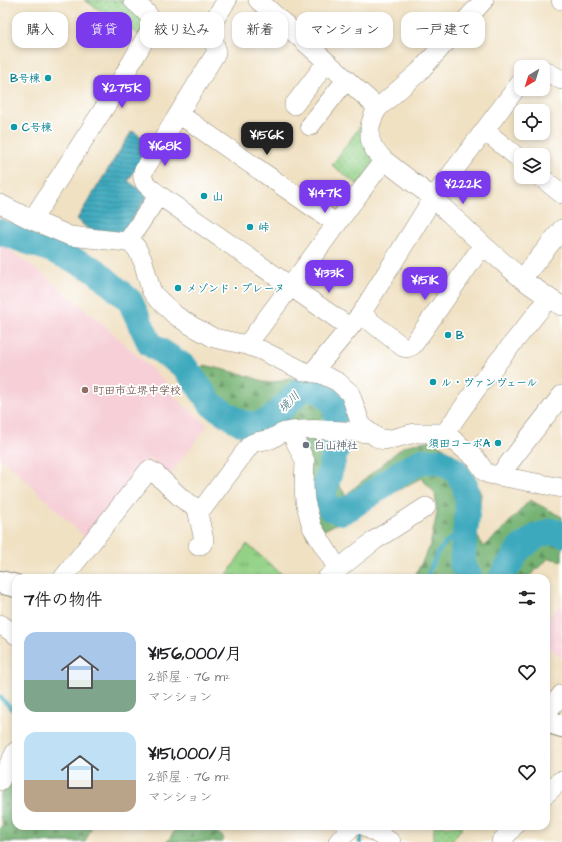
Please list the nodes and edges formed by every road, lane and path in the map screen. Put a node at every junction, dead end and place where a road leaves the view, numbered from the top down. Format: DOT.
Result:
graph roads {
  1 [pos="133,0"];
  2 [pos="228,0"];
  3 [pos="258,0"];
  4 [pos="484,0"];
  5 [pos="327,62"];
  6 [pos="550,74"];
  7 [pos="346,80"];
  8 [pos="562,80"];
  9 [pos="514,92"];
  10 [pos="294,105"];
  11 [pos="378,108"];
  12 [pos="179,114"];
  13 [pos="310,126"];
  14 [pos="485,131"];
  15 [pos="514,154"];
  16 [pos="384,160"];
  17 [pos="550,184"];
  18 [pos="562,194"];
  19 [pos="159,195"];
  20 [pos="433,198"];
  21 [pos="0,204"];
  22 [pos="32,220"];
  23 [pos="337,224"];
  24 [pos="562,229"];
  25 [pos="127,242"];
  26 [pos="483,245"];
  27 [pos="522,279"];
  28 [pos="290,286"];
  29 [pos="555,302"];
  30 [pos="355,320"];
  31 [pos="247,345"];
  32 [pos="312,372"];
  33 [pos="562,395"];
  34 [pos="291,432"];
  35 [pos="362,432"];
  36 [pos="445,433"];
  37 [pos="499,476"];
  38 [pos="562,488"];
  39 [pos="426,507"];
  40 [pos="197,509"];
  41 [pos="198,546"];
  42 [pos="66,574"];
  43 [pos="332,574"];
  44 [pos="0,582"];
  45 [pos="12,585"];
  46 [pos="562,694"];
  47 [pos="550,708"];
  48 [pos="550,722"];
  49 [pos="562,726"];
  50 [pos="12,758"];
  51 [pos="0,781"];
  52 [pos="560,781"];
  53 [pos="550,790"];
  54 [pos="357,830"];
  55 [pos="368,830"];
  56 [pos="511,830"];
  57 [pos="338,842"];
  58 [pos="391,842"];
  59 [pos="501,842"];
  1 -- 22 [label="street"];
  2 -- 12 [label="street"];
  3 -- 5 [label="street"];
  4 -- 11 [label="street"];
  5 -- 7 [label="street"];
  5 -- 10 [label="street"];
  6 -- 8 [label="street"];
  7 -- 11 [label="street"];
  7 -- 13 [label="street"];
  9 -- 14 [label="street"];
  11 -- 16 [label="street"];
  12 -- 19 [label="street"];
  12 -- 23 [label="street"];
  14 -- 15 [label="street"];
  14 -- 20 [label="street"];
  16 -- 20 [label="street"];
  16 -- 23 [label="street"];
  17 -- 18 [label="street"];
  19 -- 25 [label="street"];
  19 -- 28 [label="street"];
  20 -- 26 [label="street"];
  20 -- 30 [label="street"];
  21 -- 22 [label="street"];
  22 -- 25 [label="street"];
  23 -- 28 [label="street"];
  24 -- 27 [label="street"];
  25 -- 31 [label="street"];
  26 -- 27 [label="street"];
  26 -- 30 [label="street"];
  27 -- 29 [label="street"];
  28 -- 30 [label="street"];
  28 -- 31 [label="street"];
  29 -- 36 [label="street"];
  30 -- 32 [label="street"];
  31 -- 32 [label="street"];
  32 -- 35 [label="street"];
  33 -- 37 [label="street"];
  34 -- 35 [label="street"];
  34 -- 40 [label="street"];
  34 -- 43 [label="street"];
  35 -- 36 [label="street"];
  36 -- 37 [label="street"];
  37 -- 38 [label="street"];
  39 -- 43 [label="street"];
  40 -- 41 [label="street"];
  40 -- 42 [label="street"];
  44 -- 45 [label="main road"];
  46 -- 47 [label="street"];
  48 -- 49 [label="main road"];
  50 -- 51 [label="street"];
  52 -- 53 [label="street"];
  54 -- 57 [label="street"];
  55 -- 58 [label="street"];
  56 -- 59 [label="street"];
}
